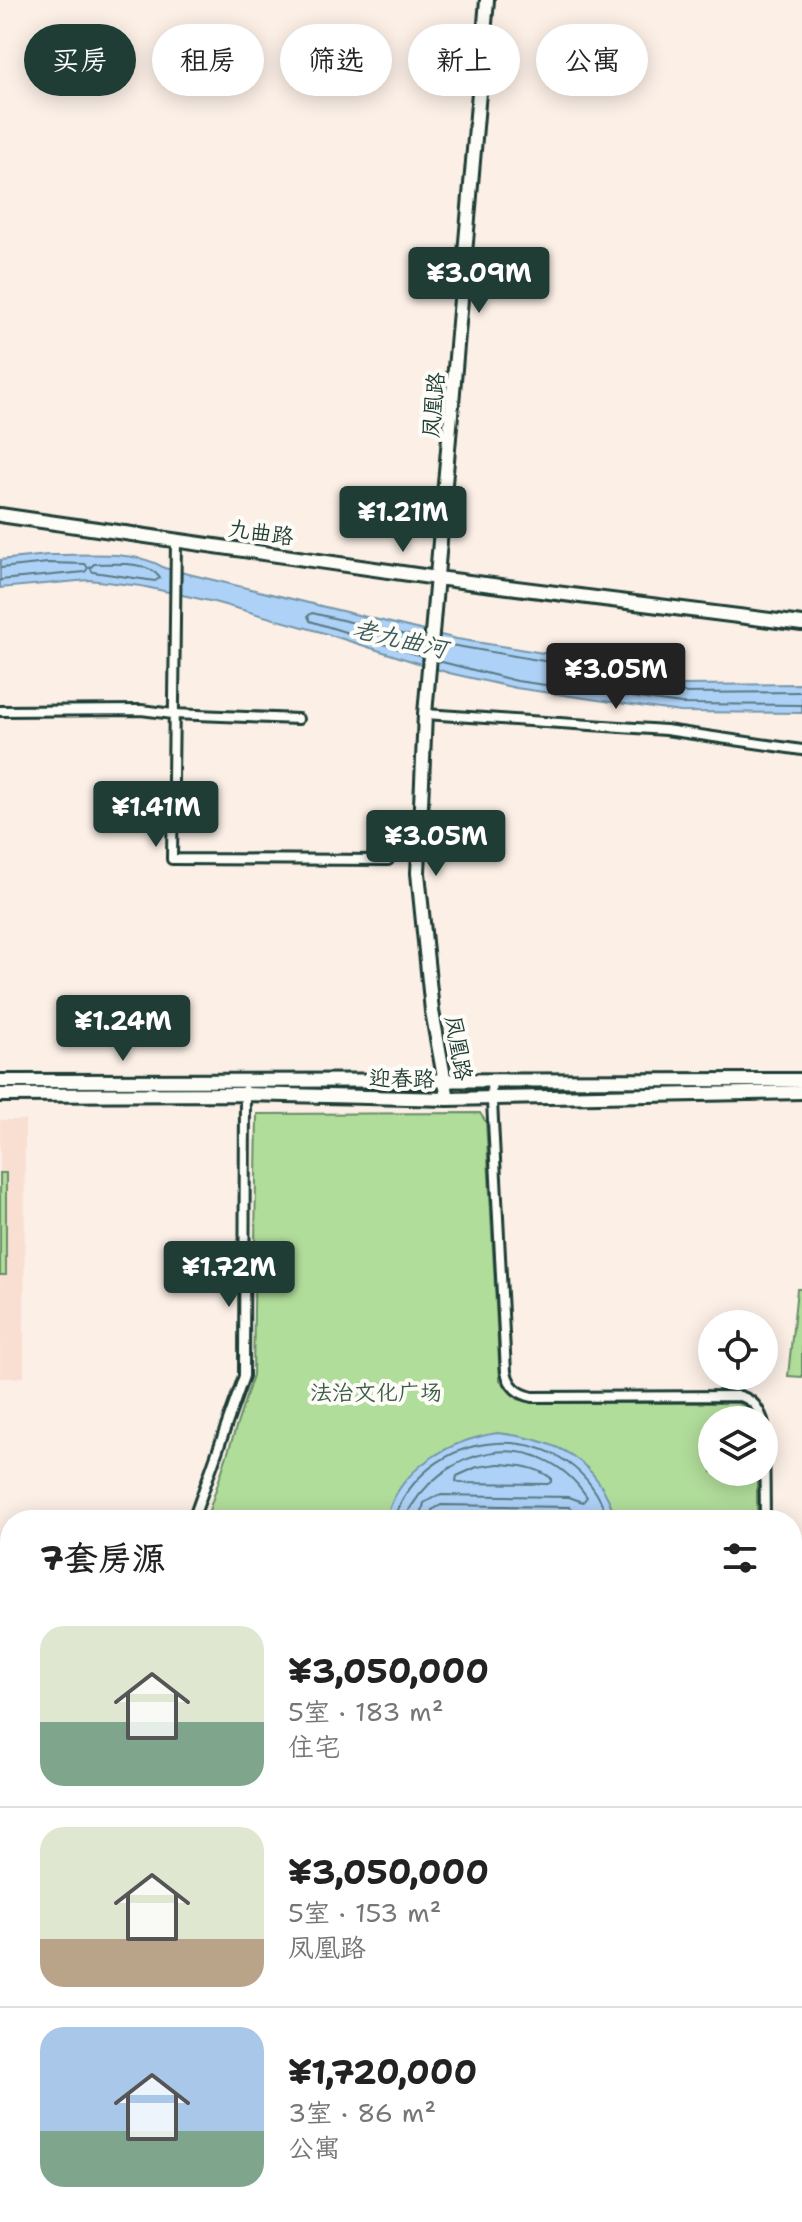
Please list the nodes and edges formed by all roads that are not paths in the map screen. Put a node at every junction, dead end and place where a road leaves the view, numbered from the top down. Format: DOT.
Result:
graph roads {
  1 [pos="487,0"];
  2 [pos="0,515"];
  3 [pos="176,540"];
  4 [pos="437,578"];
  5 [pos="802,624"];
  6 [pos="0,711"];
  7 [pos="173,714"];
  8 [pos="425,714"];
  9 [pos="298,719"];
  10 [pos="802,750"];
  11 [pos="388,860"];
  12 [pos="802,1080"];
  13 [pos="0,1081"];
  14 [pos="445,1081"];
  15 [pos="491,1082"];
  16 [pos="245,1087"];
  17 [pos="802,1092"];
  18 [pos="0,1095"];
  19 [pos="492,1098"];
  20 [pos="448,1099"];
  21 [pos="756,1406"];
  22 [pos="765,1486"];
  23 [pos="197,1510"];
  24 [pos="765,1510"];
  1 -- 4 [label="street, 凤凰路"];
  2 -- 3 [label="street, 九曲路"];
  3 -- 4 [label="street, 九曲路"];
  3 -- 7 [label="street"];
  4 -- 5 [label="street, 九曲路"];
  4 -- 8 [label="street, 凤凰路"];
  6 -- 7 [label="street"];
  7 -- 9 [label="street"];
  7 -- 11 [label="street"];
  8 -- 10 [label="street"];
  8 -- 14 [label="street, 凤凰路"];
  12 -- 15 [label="street, 迎春路"];
  13 -- 16 [label="street, 迎春路"];
  14 -- 15 [label="street, 迎春路"];
  14 -- 16 [label="street, 迎春路"];
  14 -- 20 [label="street, 凤凰路"];
  15 -- 19 [label="street"];
  16 -- 18 [label="street, 迎春路"];
  16 -- 20 [label="street, 迎春路"];
  16 -- 23 [label="street"];
  17 -- 19 [label="street, 迎春路"];
  19 -- 20 [label="street, 迎春路"];
  19 -- 21 [label="street"];
  22 -- 24 [label="street"];
}
